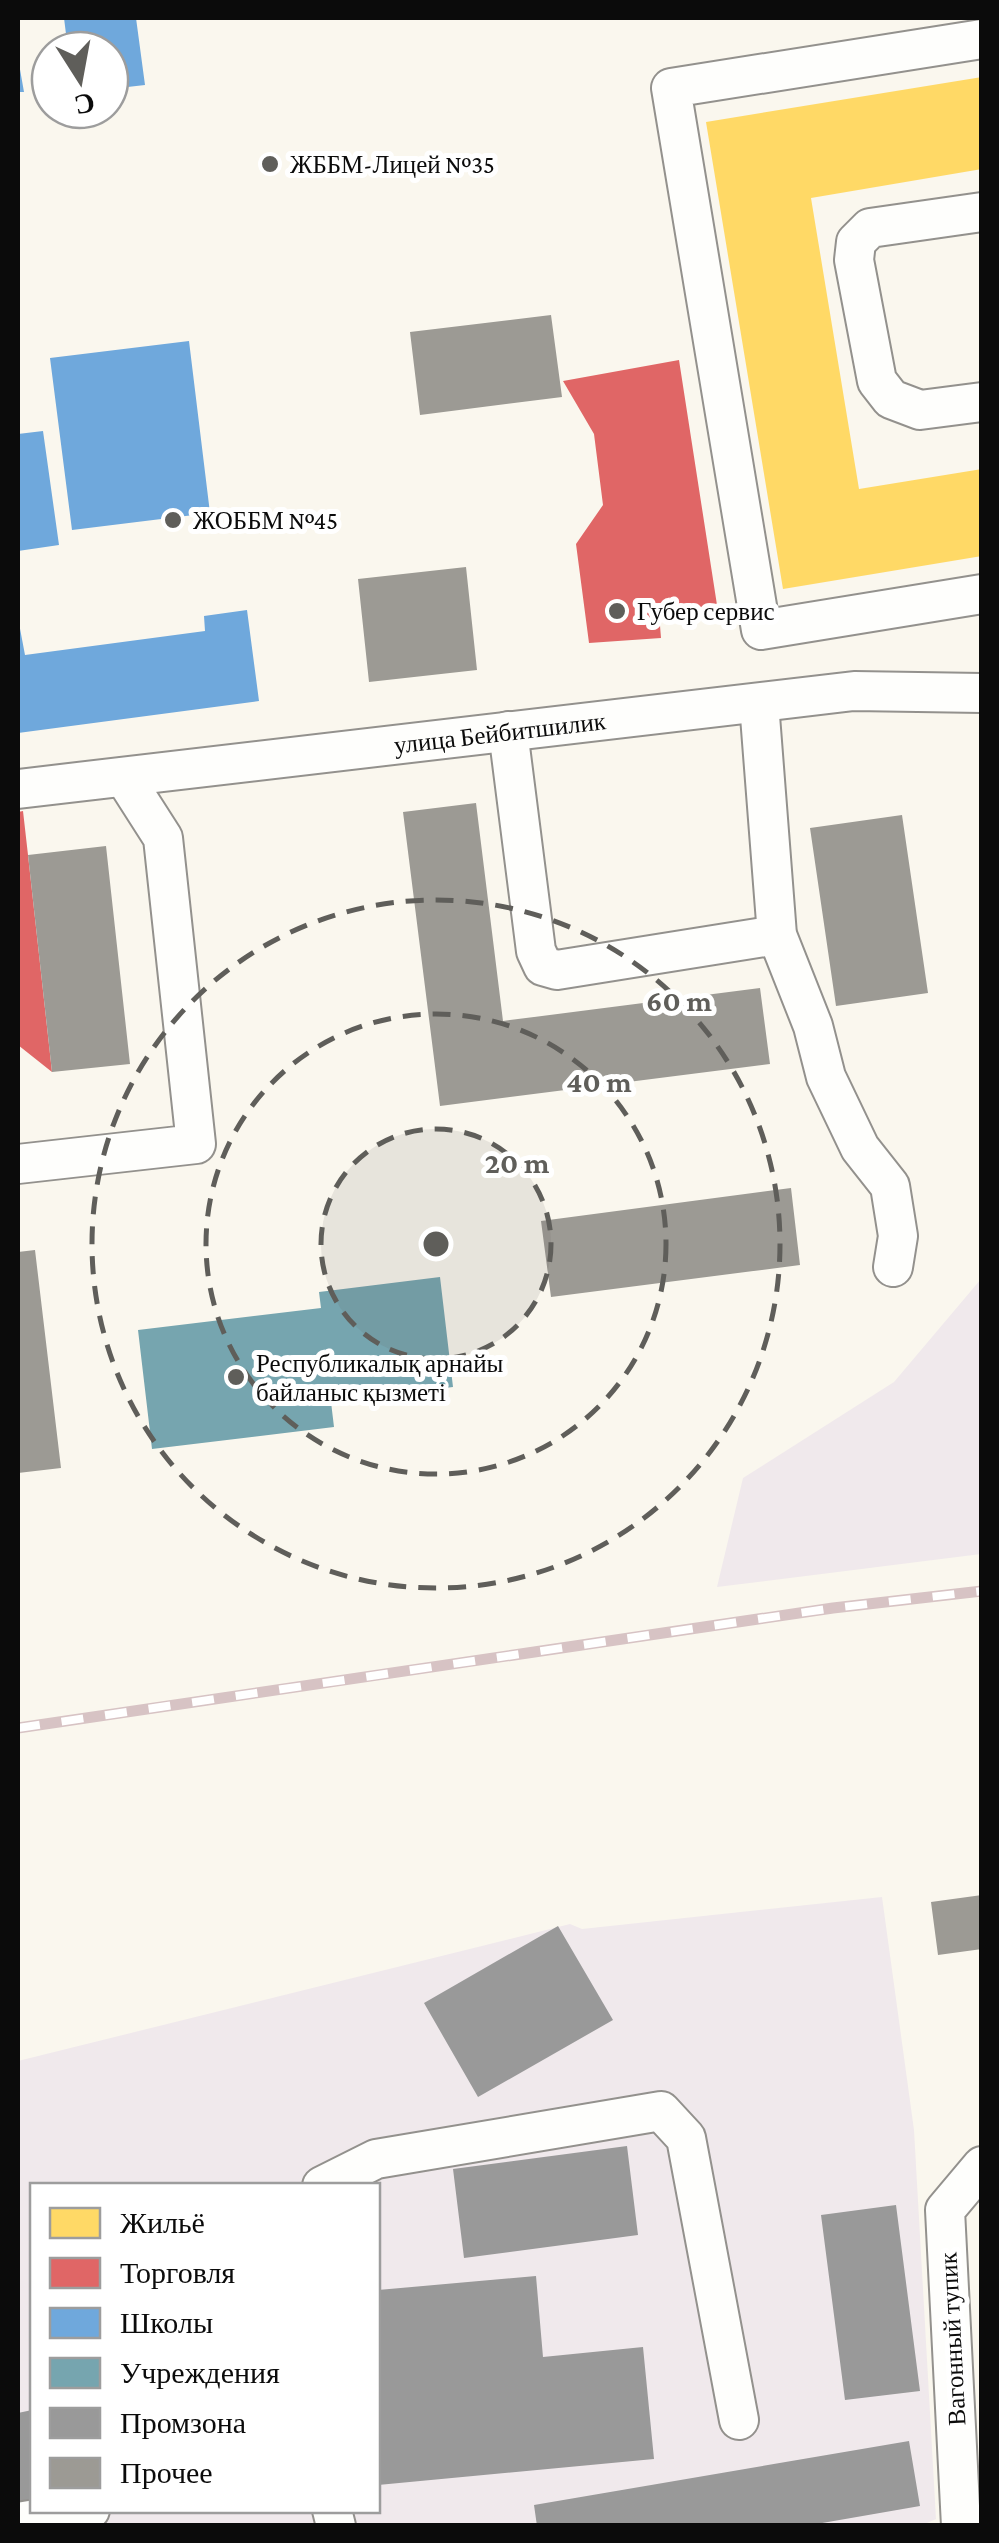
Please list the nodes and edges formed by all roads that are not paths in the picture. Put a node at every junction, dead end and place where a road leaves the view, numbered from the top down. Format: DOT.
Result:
graph roads {
  1 [pos="982,39"];
  2 [pos="982,212"];
  3 [pos="982,402"];
  4 [pos="982,594"];
  5 [pos="982,693"];
  6 [pos="759,703"];
  7 [pos="508,731"];
  8 [pos="124,777"];
  9 [pos="18,789"];
  10 [pos="776,936"];
  11 [pos="18,1164"];
  12 [pos="893,1266"];
  13 [pos="982,2166"];
  14 [pos="328,2183"];
  15 [pos="739,2420"];
  16 [pos="72,2513"];
  17 [pos="18,2522"];
  18 [pos="961,2526"];
  1 -- 4 [label="street"];
  2 -- 3 [label="street"];
  5 -- 6 [label="street, улица Бейбитшилик"];
  6 -- 7 [label="street, улица Бейбитшилик"];
  6 -- 10 [label="street"];
  7 -- 8 [label="street, улица Бейбитшилик"];
  7 -- 10 [label="street"];
  8 -- 9 [label="street, улица Бейбитшилик"];
  8 -- 11 [label="street"];
  10 -- 12 [label="street"];
  13 -- 18 [label="street, Вагонный тупик"];
  14 -- 15 [label="street"];
  16 -- 17 [label="street"];
}
